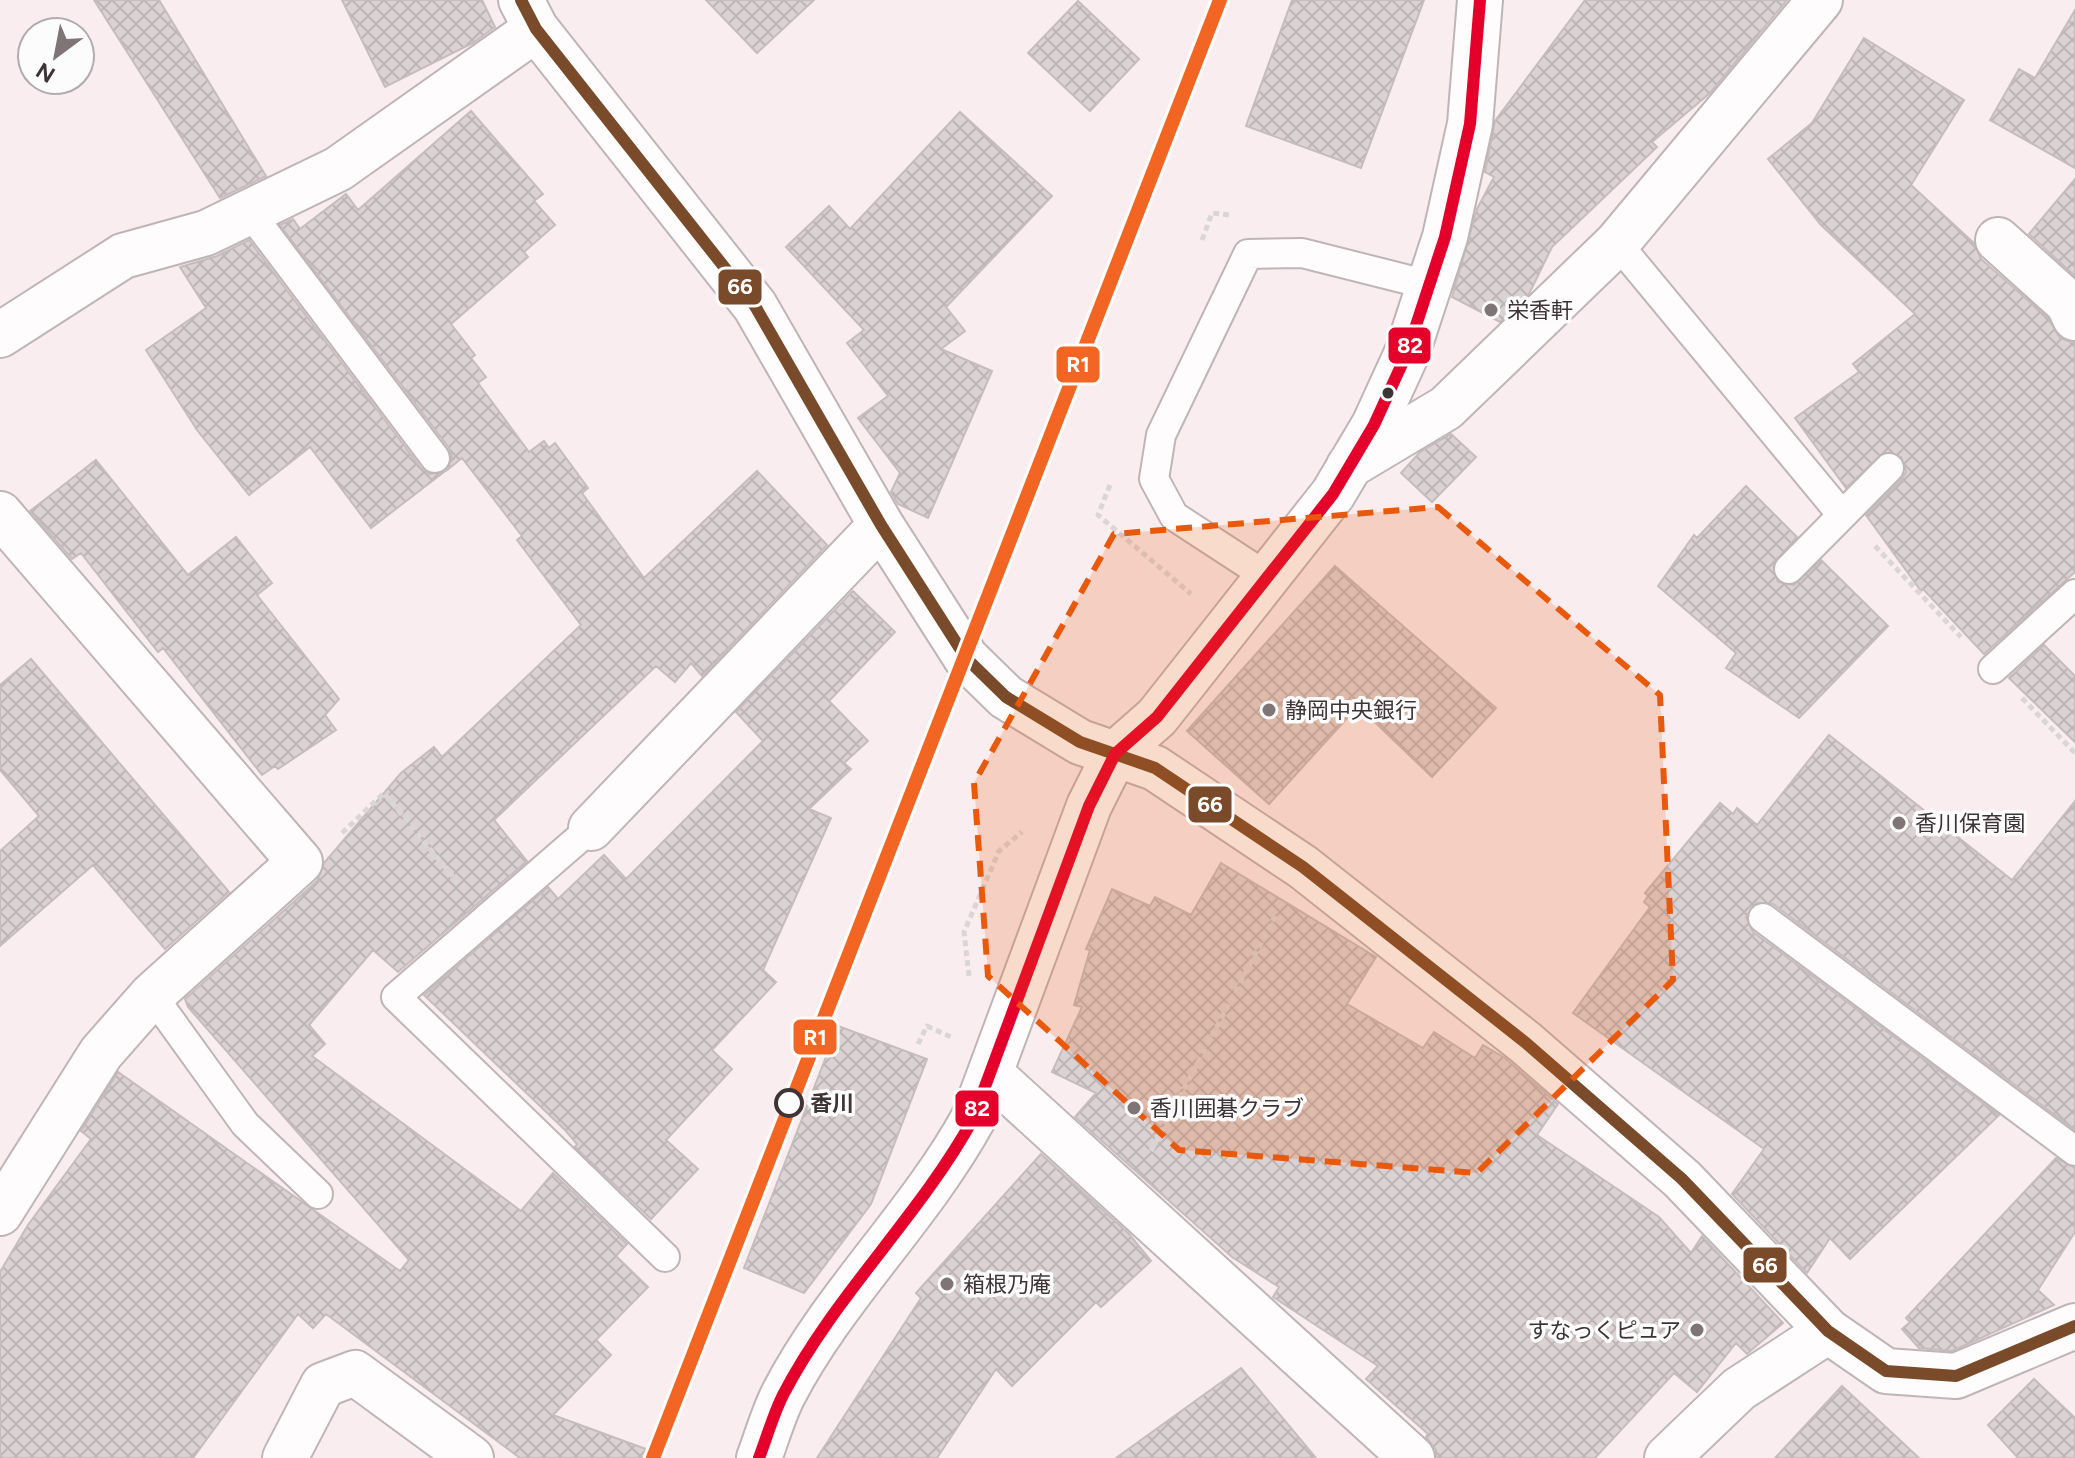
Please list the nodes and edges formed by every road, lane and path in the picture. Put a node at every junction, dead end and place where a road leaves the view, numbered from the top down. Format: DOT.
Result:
graph roads {
  1 [pos="1480,0"];
  2 [pos="1820,0"];
  3 [pos="528,15"];
  4 [pos="251,214"];
  5 [pos="1998,240"];
  6 [pos="1617,243"];
  7 [pos="1429,285"];
  8 [pos="2075,318"];
  9 [pos="0,335"];
  10 [pos="435,458"];
  11 [pos="1349,466"];
  12 [pos="1889,468"];
  13 [pos="0,514"];
  14 [pos="1842,515"];
  15 [pos="881,525"];
  16 [pos="1789,569"];
  17 [pos="1266,576"];
  18 [pos="2075,594"];
  19 [pos="1993,669"];
  20 [pos="2075,753"];
  21 [pos="1115,754"];
  22 [pos="591,828"];
  23 [pos="300,862"];
  24 [pos="1303,867"];
  25 [pos="487,918"];
  26 [pos="1763,918"];
  27 [pos="152,995"];
  28 [pos="954,1038"];
  29 [pos="918,1044"];
  30 [pos="992,1075"];
  31 [pos="2075,1151"];
  32 [pos="318,1194"];
  33 [pos="1127,1198"];
  34 [pos="0,1213"];
  35 [pos="665,1257"];
  36 [pos="2075,1326"];
  37 [pos="1828,1331"];
  38 [pos="285,1458"];
  39 [pos="471,1458"];
  40 [pos="759,1458"];
  41 [pos="1412,1458"];
  42 [pos="1667,1458"];
  1 -- 7 [label="street"];
  2 -- 6 [label="street"];
  3 -- 4 [label="street"];
  3 -- 15 [label="street"];
  4 -- 9 [label="street"];
  4 -- 10 [label="lane"];
  5 -- 8 [label="street"];
  6 -- 11 [label="street"];
  6 -- 14 [label="lane"];
  7 -- 11 [label="street"];
  7 -- 17 [label="lane"];
  11 -- 17 [label="street"];
  12 -- 14 [label="lane"];
  13 -- 23 [label="street"];
  14 -- 16 [label="lane"];
  14 -- 19 [label="path"];
  15 -- 21 [label="street"];
  15 -- 22 [label="street"];
  17 -- 21 [label="street"];
  18 -- 19 [label="lane"];
  19 -- 20 [label="path"];
  21 -- 24 [label="street"];
  21 -- 30 [label="street"];
  22 -- 25 [label="lane"];
  23 -- 25 [label="path"];
  23 -- 27 [label="street"];
  24 -- 33 [label="path"];
  24 -- 37 [label="street"];
  25 -- 35 [label="lane"];
  26 -- 31 [label="lane"];
  27 -- 32 [label="lane"];
  27 -- 34 [label="street"];
  28 -- 29 [label="path"];
  30 -- 33 [label="street"];
  30 -- 40 [label="street"];
  33 -- 41 [label="street"];
  36 -- 37 [label="street"];
  37 -- 42 [label="street"];
  38 -- 39 [label="street"];
}
